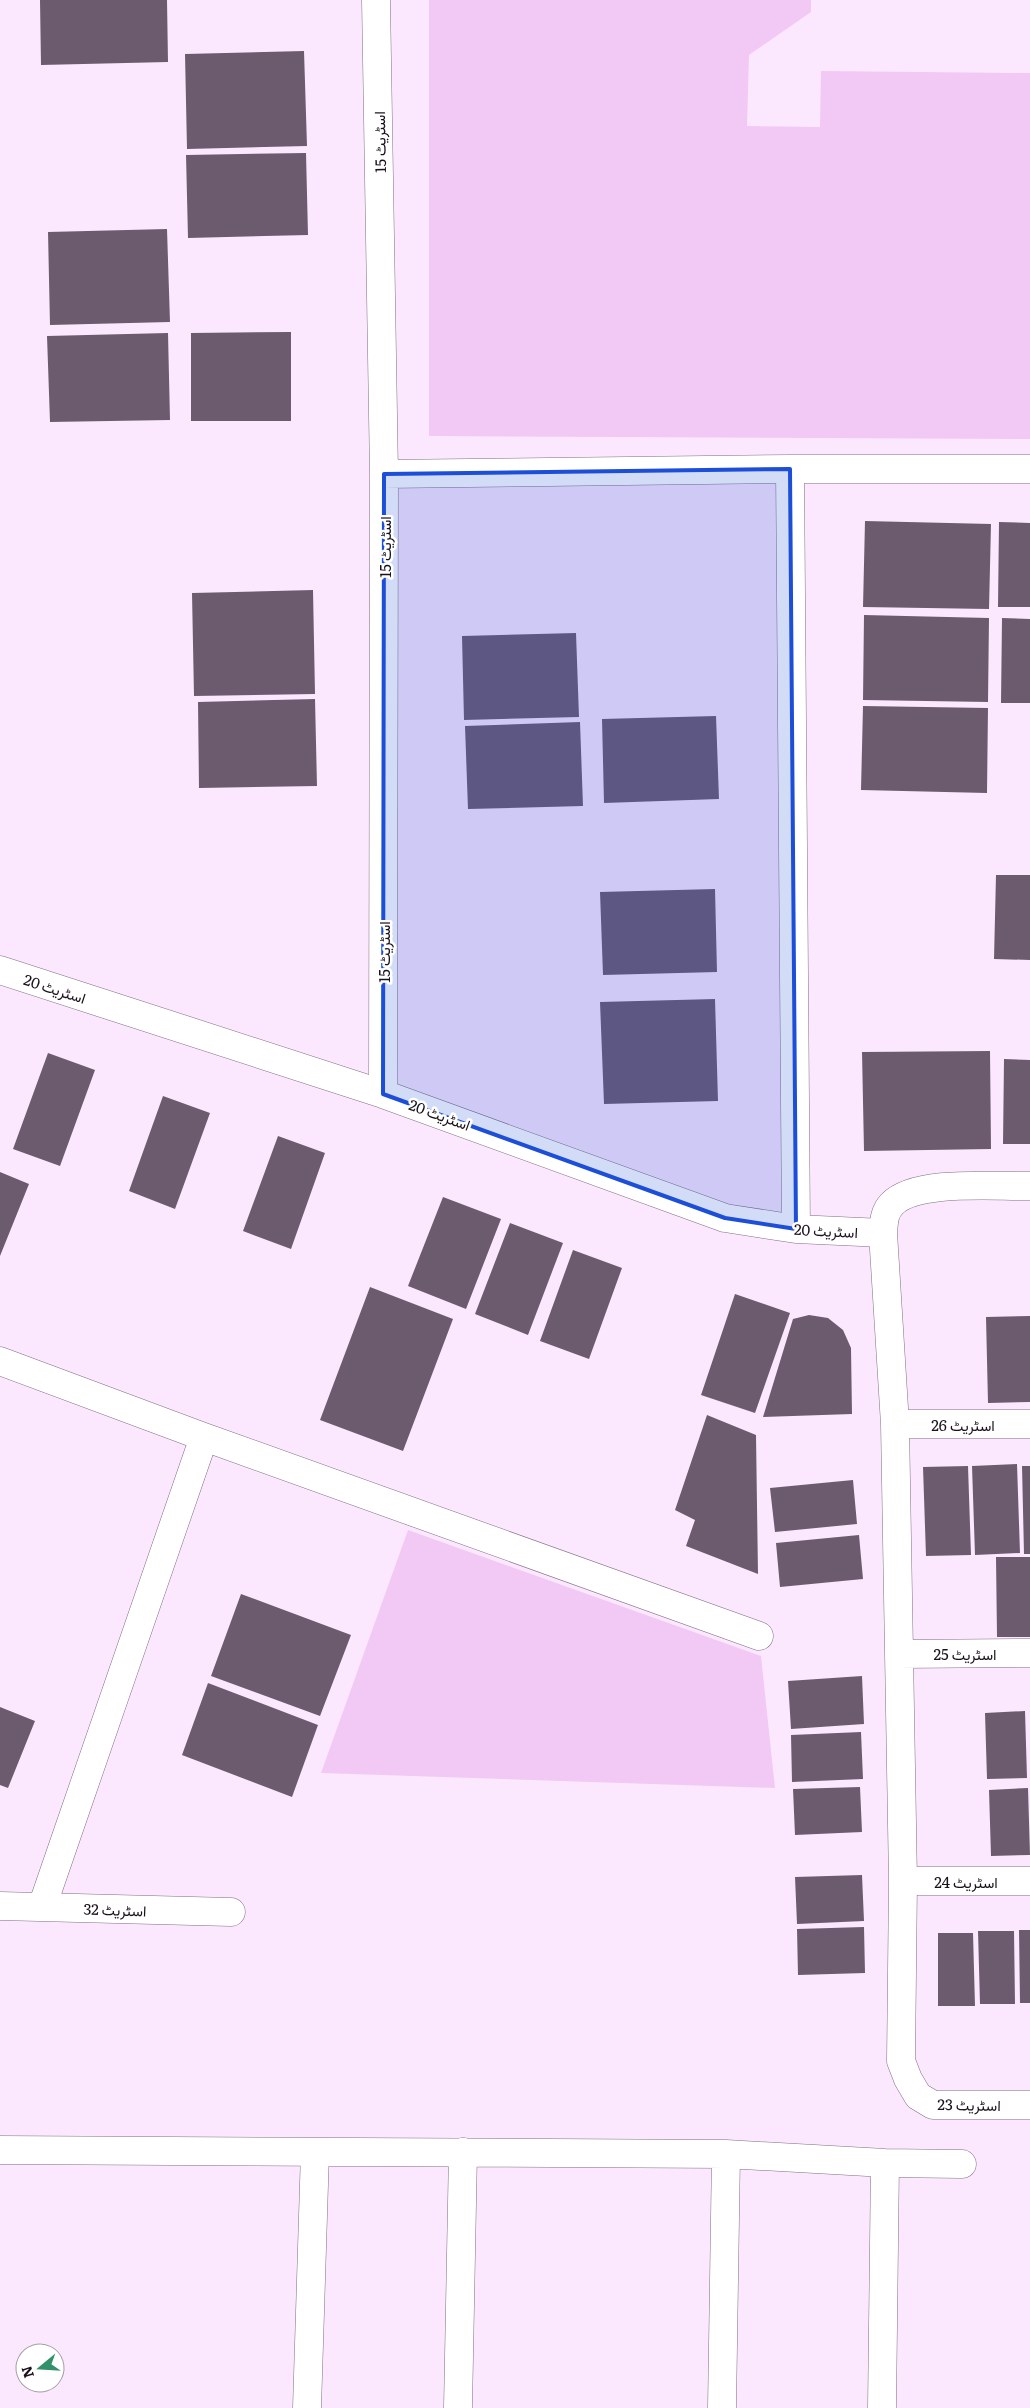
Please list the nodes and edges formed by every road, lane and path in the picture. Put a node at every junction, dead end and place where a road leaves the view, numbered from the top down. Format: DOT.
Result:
graph roads {
  1 [pos="376,0"];
  2 [pos="790,469"];
  3 [pos="1030,469"];
  4 [pos="384,474"];
  5 [pos="0,970"];
  6 [pos="383,1094"];
  7 [pos="1030,1186"];
  8 [pos="796,1229"];
  9 [pos="883,1232"];
  10 [pos="0,1361"];
  11 [pos="895,1424"];
  12 [pos="1030,1424"];
  13 [pos="204,1437"];
  14 [pos="759,1636"];
  15 [pos="1030,1653"];
  16 [pos="900,1654"];
  17 [pos="903,1881"];
  18 [pos="1030,1881"];
  19 [pos="0,1906"];
  20 [pos="42,1907"];
  21 [pos="231,1912"];
  22 [pos="1030,2105"];
  23 [pos="0,2150"];
  24 [pos="315,2152"];
  25 [pos="463,2152"];
  26 [pos="726,2154"];
  27 [pos="885,2163"];
  28 [pos="962,2164"];
  29 [pos="307,2408"];
  30 [pos="458,2408"];
  31 [pos="722,2408"];
  32 [pos="882,2408"];
  1 -- 4 [label="street, اسٹریٹ 15"];
  2 -- 3 [label="street"];
  2 -- 4 [label="street"];
  2 -- 8 [label="street"];
  4 -- 6 [label="street, اسٹریٹ 15"];
  5 -- 6 [label="street, اسٹریٹ 20"];
  6 -- 8 [label="street, اسٹریٹ 20"];
  7 -- 9 [label="street"];
  8 -- 9 [label="street, اسٹریٹ 20"];
  9 -- 11 [label="street"];
  10 -- 13 [label="street"];
  11 -- 12 [label="street, اسٹریٹ 26"];
  11 -- 16 [label="street"];
  13 -- 14 [label="street"];
  13 -- 20 [label="street"];
  15 -- 16 [label="street, اسٹریٹ 25"];
  16 -- 17 [label="street"];
  17 -- 18 [label="street, اسٹریٹ 24"];
  17 -- 22 [label="street, اسٹریٹ 23"];
  19 -- 20 [label="street, اسٹریٹ 32"];
  20 -- 21 [label="street, اسٹریٹ 32"];
  23 -- 24 [label="street"];
  24 -- 25 [label="street"];
  24 -- 29 [label="street"];
  25 -- 26 [label="street"];
  25 -- 30 [label="street"];
  26 -- 27 [label="street"];
  26 -- 31 [label="street"];
  27 -- 28 [label="street"];
  27 -- 32 [label="street"];
}
